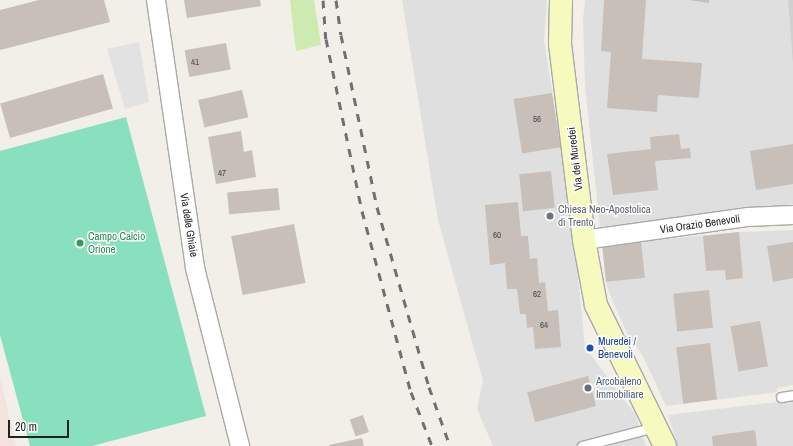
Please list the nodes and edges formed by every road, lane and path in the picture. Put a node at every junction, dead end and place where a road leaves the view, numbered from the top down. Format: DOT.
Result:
graph roads {
  1 [pos="156,0"];
  2 [pos="561,0"];
  3 [pos="793,215"];
  4 [pos="584,240"];
  5 [pos="793,395"];
  6 [pos="781,397"];
  7 [pos="661,436"];
  8 [pos="618,437"];
  9 [pos="240,446"];
  10 [pos="582,446"];
  11 [pos="622,446"];
  1 -- 9 [label="street, Via delle Ghiaie"];
  2 -- 4 [label="street, Via dei Muredei"];
  3 -- 4 [label="street, Via Orazio Benevoli"];
  4 -- 7 [label="street, Via dei Muredei"];
  5 -- 6 [label="lane"];
  7 -- 8 [label="lane"];
  8 -- 10 [label="lane"];
  8 -- 11 [label="lane"];
}
